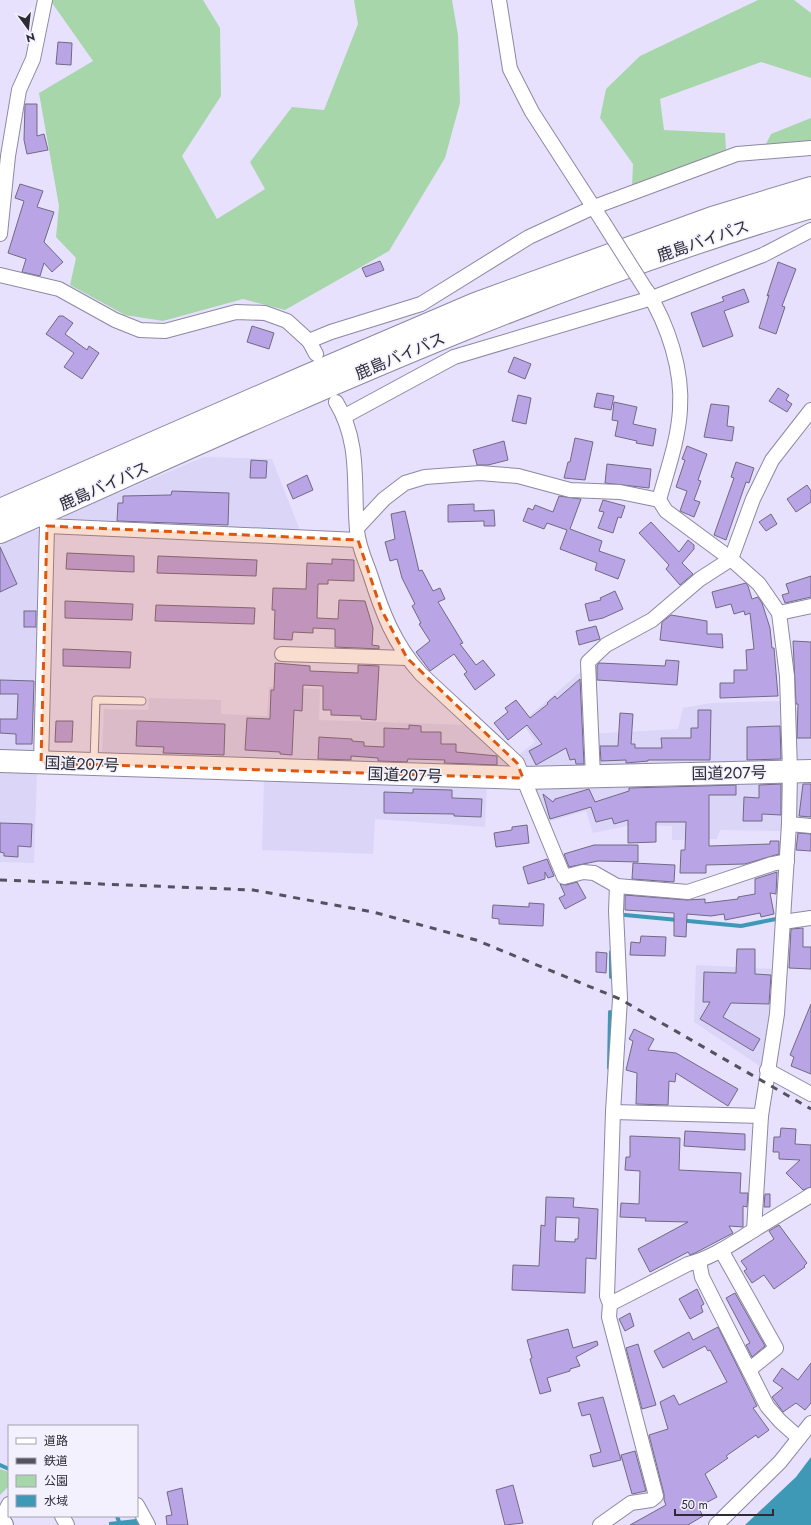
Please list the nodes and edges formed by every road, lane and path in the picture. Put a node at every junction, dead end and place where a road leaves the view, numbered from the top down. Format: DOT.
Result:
graph roads {
  1 [pos="45,0"];
  2 [pos="499,0"];
  3 [pos="811,148"];
  4 [pos="811,188"];
  5 [pos="811,206"];
  6 [pos="594,207"];
  7 [pos="811,230"];
  8 [pos="0,234"];
  9 [pos="0,275"];
  10 [pos="649,294"];
  11 [pos="309,341"];
  12 [pos="316,354"];
  13 [pos="336,402"];
  14 [pos="811,410"];
  15 [pos="344,416"];
  16 [pos="659,500"];
  17 [pos="0,510"];
  18 [pos="42,511"];
  19 [pos="0,532"];
  20 [pos="358,534"];
  21 [pos="732,560"];
  22 [pos="811,606"];
  23 [pos="779,613"];
  24 [pos="282,654"];
  25 [pos="407,658"];
  26 [pos="142,701"];
  27 [pos="0,761"];
  28 [pos="41,763"];
  29 [pos="94,765"];
  30 [pos="801,771"];
  31 [pos="593,776"];
  32 [pos="523,778"];
  33 [pos="789,824"];
  34 [pos="811,826"];
  35 [pos="787,861"];
  36 [pos="617,886"];
  37 [pos="783,918"];
  38 [pos="811,918"];
  39 [pos="767,1070"];
  40 [pos="811,1094"];
  41 [pos="613,1112"];
  42 [pos="761,1116"];
  43 [pos="811,1195"];
  44 [pos="754,1230"];
  45 [pos="721,1250"];
  46 [pos="699,1261"];
  47 [pos="608,1300"];
  48 [pos="749,1370"];
  49 [pos="811,1423"];
  50 [pos="799,1438"];
  51 [pos="8,1506"];
  52 [pos="138,1507"];
  53 [pos="0,1522"];
  54 [pos="3,1525"];
  55 [pos="148,1525"];
  56 [pos="600,1525"];
  57 [pos="716,1525"];
  1 -- 8 [label="street"];
  2 -- 6 [label="street"];
  3 -- 6 [label="street"];
  4 -- 18 [label="highway, 鹿島バイパス"];
  5 -- 18 [label="highway, 鹿島バイパス"];
  6 -- 10 [label="street, bridge"];
  6 -- 11 [label="street"];
  7 -- 10 [label="street"];
  9 -- 11 [label="street"];
  10 -- 15 [label="street"];
  10 -- 16 [label="street"];
  11 -- 12 [label="street"];
  13 -- 15 [label="street"];
  14 -- 21 [label="street"];
  15 -- 20 [label="street"];
  16 -- 20 [label="street"];
  16 -- 21 [label="street"];
  17 -- 18 [label="highway, 鹿島バイパス"];
  18 -- 19 [label="highway, 鹿島バイパス"];
  18 -- 20 [label="street"];
  18 -- 28 [label="street"];
  20 -- 25 [label="street"];
  21 -- 23 [label="street"];
  21 -- 31 [label="street"];
  22 -- 23 [label="street"];
  23 -- 30 [label="street"];
  24 -- 25 [label="street"];
  25 -- 32 [label="street"];
  26 -- 29 [label="lane"];
  27 -- 28 [label="highway, 国道207号"];
  28 -- 29 [label="highway, 国道207号"];
  29 -- 32 [label="highway, 国道207号"];
  30 -- 31 [label="highway, 国道207号"];
  30 -- 33 [label="street"];
  31 -- 32 [label="highway, 国道207号"];
  32 -- 36 [label="street"];
  33 -- 34 [label="street"];
  33 -- 35 [label="street"];
  35 -- 36 [label="street"];
  35 -- 37 [label="street"];
  36 -- 41 [label="street"];
  37 -- 38 [label="street"];
  37 -- 39 [label="street"];
  39 -- 40 [label="street"];
  39 -- 42 [label="street"];
  41 -- 42 [label="street"];
  41 -- 47 [label="street"];
  42 -- 44 [label="street"];
  43 -- 44 [label="street"];
  44 -- 45 [label="street"];
  45 -- 46 [label="street"];
  45 -- 48 [label="street"];
  46 -- 47 [label="street"];
  46 -- 48 [label="street"];
  47 -- 56 [label="street"];
  48 -- 50 [label="street"];
  49 -- 50 [label="street"];
  50 -- 57 [label="street"];
  51 -- 53 [label="street"];
  52 -- 55 [label="street"];
  53 -- 54 [label="street"];
}
